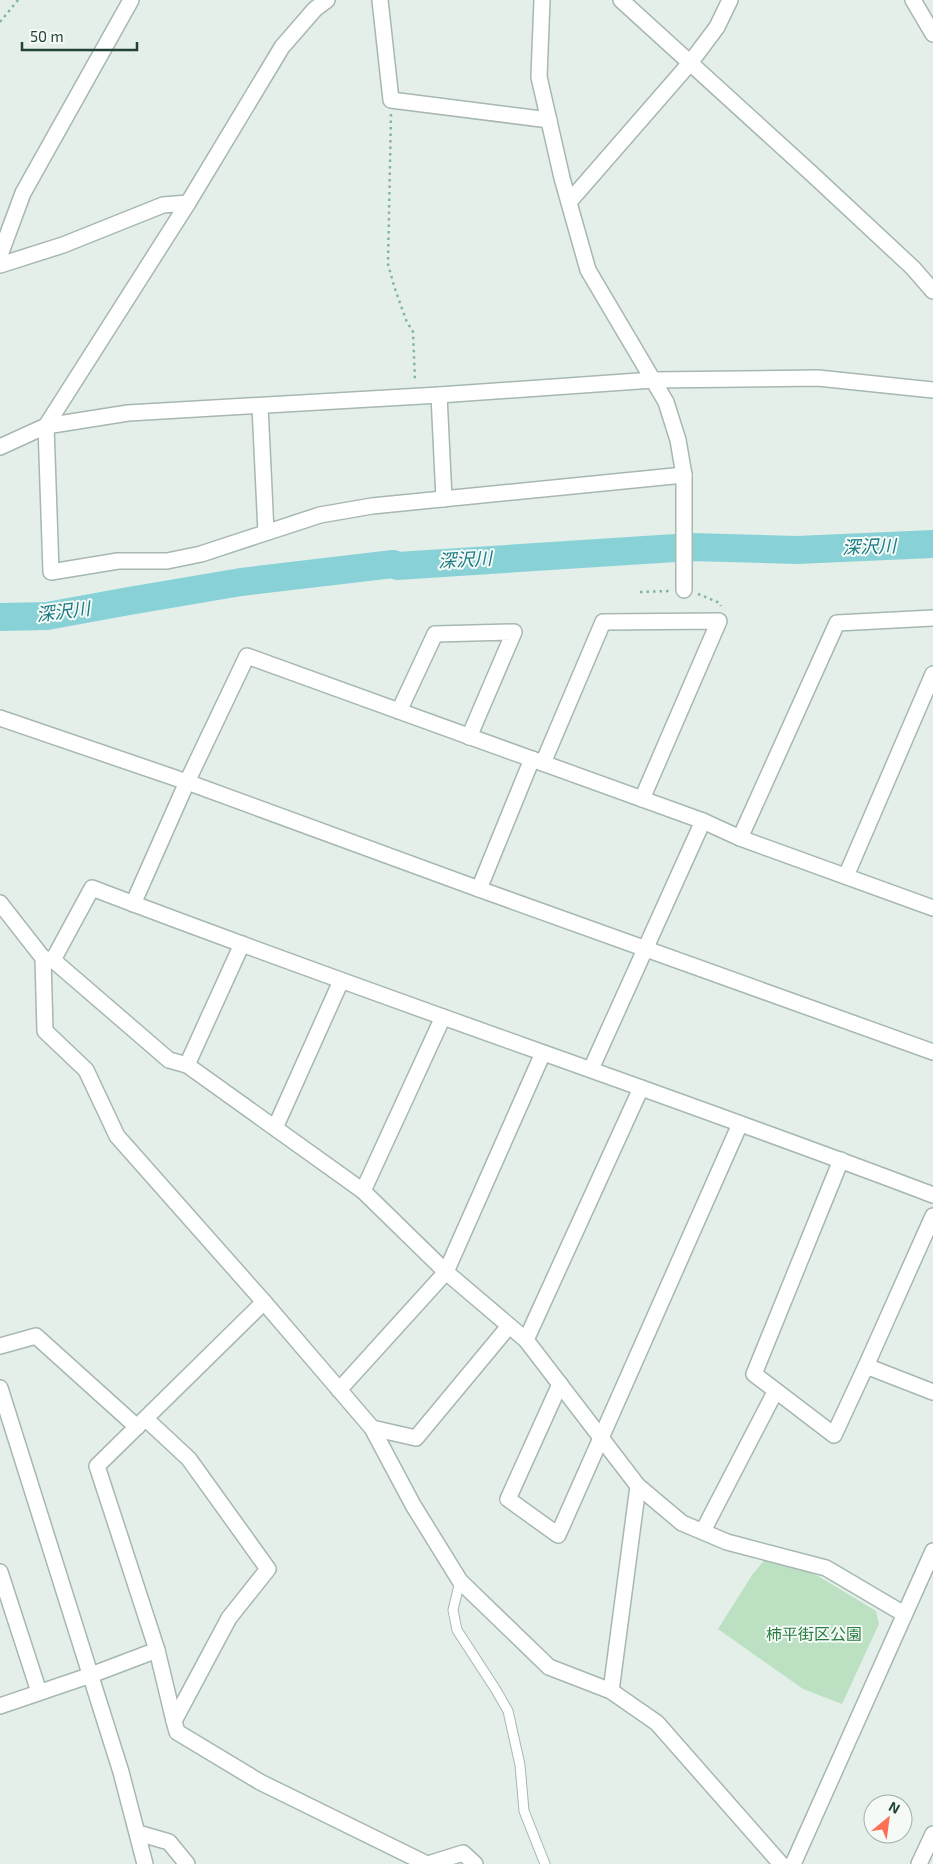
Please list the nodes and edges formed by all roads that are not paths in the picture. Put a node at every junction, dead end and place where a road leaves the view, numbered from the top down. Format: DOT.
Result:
graph roads {
  1 [pos="131,0"];
  2 [pos="327,0"];
  3 [pos="380,0"];
  4 [pos="542,0"];
  5 [pos="621,0"];
  6 [pos="730,0"];
  7 [pos="913,0"];
  8 [pos="933,34"];
  9 [pos="690,63"];
  10 [pos="548,120"];
  11 [pos="569,202"];
  12 [pos="188,203"];
  13 [pos="0,254"];
  14 [pos="0,265"];
  15 [pos="933,291"];
  16 [pos="653,380"];
  17 [pos="933,390"];
  18 [pos="439,395"];
  19 [pos="260,406"];
  20 [pos="46,426"];
  21 [pos="0,446"];
  22 [pos="684,475"];
  23 [pos="444,499"];
  24 [pos="266,532"];
  25 [pos="684,590"];
  26 [pos="933,618"];
  27 [pos="933,674"];
  28 [pos="399,711"];
  29 [pos="0,718"];
  30 [pos="469,737"];
  31 [pos="538,761"];
  32 [pos="187,782"];
  33 [pos="642,799"];
  34 [pos="703,821"];
  35 [pos="740,838"];
  36 [pos="846,876"];
  37 [pos="479,889"];
  38 [pos="0,903"];
  39 [pos="133,904"];
  40 [pos="933,908"];
  41 [pos="242,944"];
  42 [pos="646,949"];
  43 [pos="48,959"];
  44 [pos="341,981"];
  45 [pos="443,1017"];
  46 [pos="543,1052"];
  47 [pos="933,1052"];
  48 [pos="187,1065"];
  49 [pos="592,1069"];
  50 [pos="641,1088"];
  51 [pos="740,1124"];
  52 [pos="275,1128"];
  53 [pos="842,1160"];
  54 [pos="363,1191"];
  55 [pos="933,1195"];
  56 [pos="933,1216"];
  57 [pos="446,1272"];
  58 [pos="264,1302"];
  59 [pos="509,1326"];
  60 [pos="526,1340"];
  61 [pos="0,1346"];
  62 [pos="866,1366"];
  63 [pos="560,1384"];
  64 [pos="0,1388"];
  65 [pos="339,1390"];
  66 [pos="775,1392"];
  67 [pos="933,1392"];
  68 [pos="142,1423"];
  69 [pos="372,1428"];
  70 [pos="602,1437"];
  71 [pos="638,1486"];
  72 [pos="703,1531"];
  73 [pos="933,1551"];
  74 [pos="0,1572"];
  75 [pos="460,1581"];
  76 [pos="904,1614"];
  77 [pos="7,1618"];
  78 [pos="157,1650"];
  79 [pos="91,1675"];
  80 [pos="611,1691"];
  81 [pos="39,1692"];
  82 [pos="0,1706"];
  83 [pos="174,1721"];
  84 [pos="138,1833"];
  85 [pos="933,1834"];
  86 [pos="145,1864"];
  87 [pos="187,1864"];
  88 [pos="427,1864"];
  89 [pos="475,1864"];
  90 [pos="545,1864"];
  91 [pos="781,1864"];
  92 [pos="794,1864"];
  93 [pos="920,1864"];
  1 -- 13 [label="street"];
  2 -- 12 [label="street"];
  3 -- 10 [label="street"];
  4 -- 10 [label="street"];
  5 -- 9 [label="street"];
  6 -- 9 [label="street"];
  7 -- 8 [label="street"];
  9 -- 11 [label="street"];
  9 -- 15 [label="street"];
  10 -- 11 [label="street"];
  11 -- 16 [label="street"];
  12 -- 14 [label="street"];
  12 -- 20 [label="street"];
  16 -- 17 [label="street"];
  16 -- 18 [label="street"];
  16 -- 22 [label="street"];
  18 -- 19 [label="street"];
  18 -- 23 [label="street"];
  19 -- 20 [label="street"];
  19 -- 24 [label="street"];
  20 -- 21 [label="street"];
  20 -- 24 [label="street"];
  22 -- 23 [label="street"];
  22 -- 25 [label="street"];
  23 -- 24 [label="street"];
  26 -- 35 [label="street"];
  27 -- 36 [label="street"];
  28 -- 30 [label="street"];
  28 -- 30 [label="street"];
  28 -- 32 [label="street"];
  29 -- 32 [label="street"];
  30 -- 31 [label="street"];
  31 -- 33 [label="street"];
  31 -- 33 [label="street"];
  31 -- 37 [label="street"];
  32 -- 37 [label="street"];
  32 -- 39 [label="street"];
  33 -- 34 [label="street"];
  34 -- 35 [label="street"];
  34 -- 42 [label="street"];
  35 -- 36 [label="street"];
  36 -- 40 [label="street"];
  37 -- 42 [label="street"];
  38 -- 43 [label="street"];
  39 -- 41 [label="street"];
  39 -- 43 [label="street"];
  41 -- 44 [label="street"];
  41 -- 48 [label="street"];
  42 -- 47 [label="street"];
  42 -- 49 [label="street"];
  43 -- 48 [label="street"];
  43 -- 58 [label="street"];
  44 -- 45 [label="street"];
  44 -- 52 [label="street"];
  45 -- 46 [label="street"];
  45 -- 54 [label="street"];
  46 -- 49 [label="street"];
  46 -- 57 [label="street"];
  48 -- 52 [label="street"];
  49 -- 50 [label="street"];
  50 -- 51 [label="street"];
  50 -- 60 [label="street"];
  51 -- 53 [label="street"];
  51 -- 70 [label="street"];
  52 -- 54 [label="street"];
  53 -- 55 [label="street"];
  53 -- 66 [label="street"];
  54 -- 57 [label="street"];
  56 -- 62 [label="street"];
  57 -- 59 [label="street"];
  57 -- 65 [label="street"];
  58 -- 65 [label="street"];
  58 -- 68 [label="street"];
  59 -- 60 [label="street"];
  59 -- 69 [label="street"];
  60 -- 63 [label="street"];
  61 -- 68 [label="street"];
  62 -- 66 [label="street"];
  62 -- 67 [label="street"];
  63 -- 70 [label="street"];
  63 -- 70 [label="street"];
  64 -- 79 [label="street"];
  65 -- 69 [label="street"];
  66 -- 72 [label="street"];
  68 -- 78 [label="street"];
  68 -- 83 [label="street"];
  69 -- 75 [label="street"];
  70 -- 71 [label="street"];
  71 -- 72 [label="street"];
  71 -- 80 [label="street"];
  72 -- 76 [label="street"];
  73 -- 76 [label="street"];
  74 -- 77 [label="street"];
  75 -- 80 [label="street"];
  75 -- 90 [label="lane"];
  76 -- 92 [label="street"];
  77 -- 81 [label="street"];
  78 -- 79 [label="street"];
  78 -- 83 [label="street"];
  79 -- 81 [label="street"];
  79 -- 84 [label="street"];
  80 -- 91 [label="street"];
  81 -- 82 [label="street"];
  83 -- 88 [label="street"];
  84 -- 86 [label="street"];
  84 -- 87 [label="street"];
  85 -- 93 [label="street"];
  88 -- 89 [label="street"];
}
